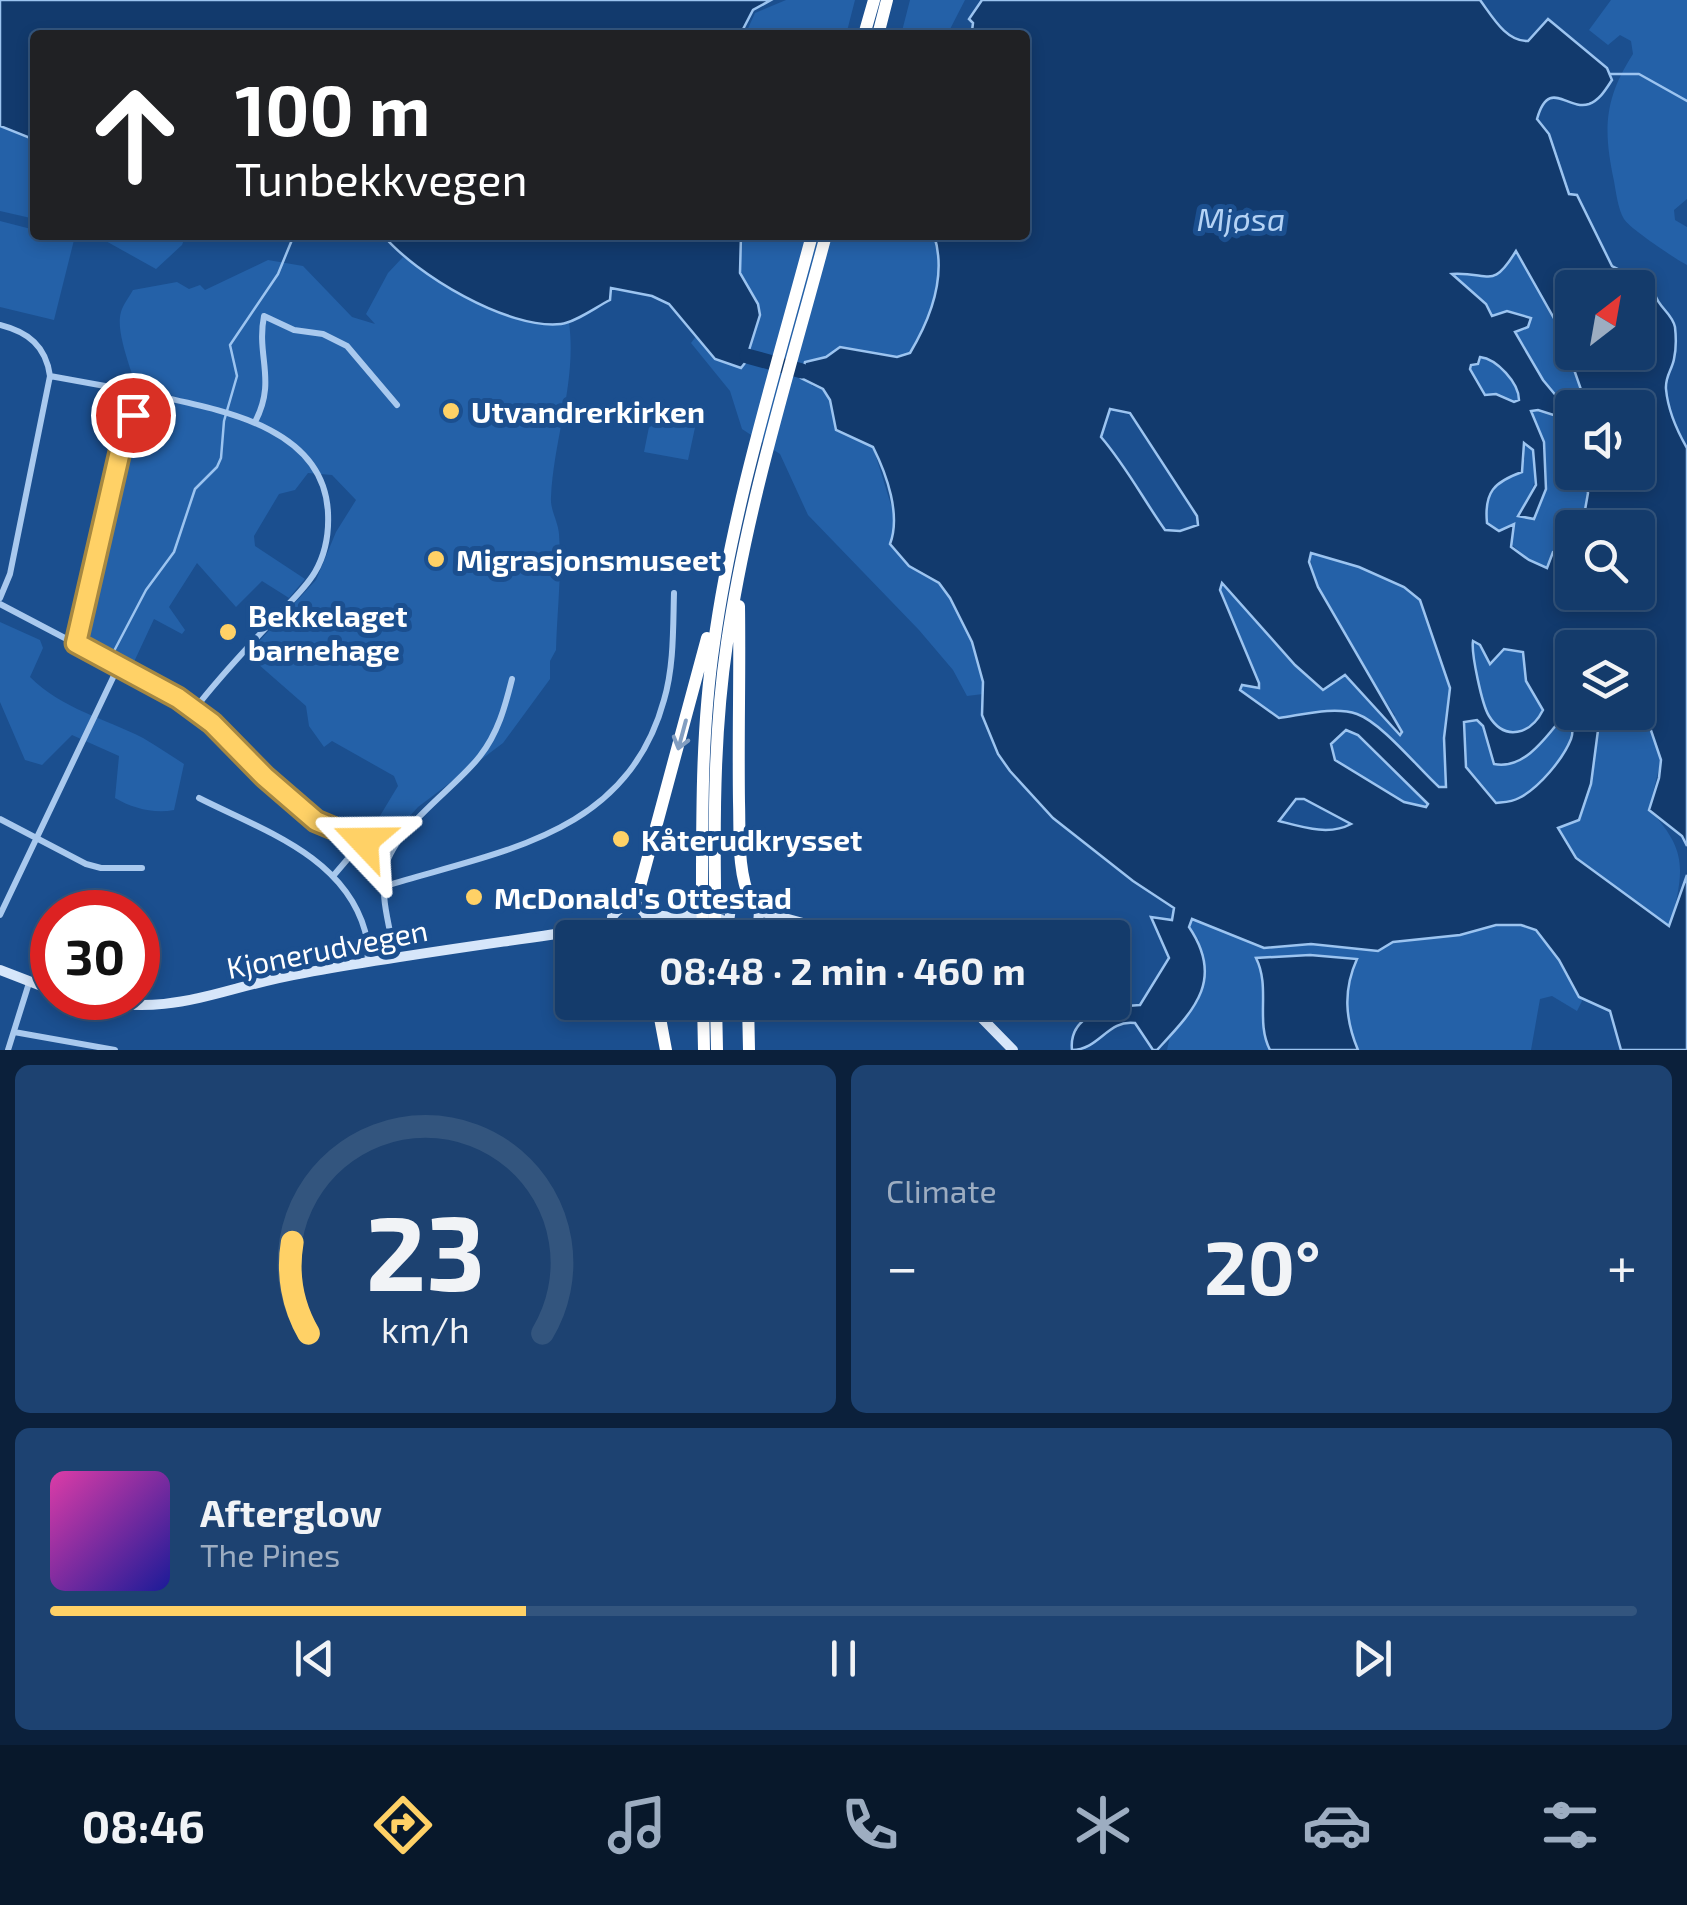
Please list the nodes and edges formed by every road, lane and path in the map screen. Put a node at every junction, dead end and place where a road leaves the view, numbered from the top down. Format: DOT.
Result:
graph roads {
  1 [pos="874,0"];
  2 [pos="887,0"];
  3 [pos="865,30"];
  4 [pos="879,30"];
  5 [pos="811,240"];
  6 [pos="824,240"];
  7 [pos="0,325"];
  8 [pos="790,344"];
  9 [pos="50,376"];
  10 [pos="138,392"];
  11 [pos="396,405"];
  12 [pos="255,422"];
  13 [pos="733,572"];
  14 [pos="674,592"];
  15 [pos="0,601"];
  16 [pos="76,643"];
  17 [pos="119,665"];
  18 [pos="512,679"];
  19 [pos="194,710"];
  20 [pos="200,798"];
  21 [pos="0,819"];
  22 [pos="35,839"];
  23 [pos="364,841"];
  24 [pos="389,856"];
  25 [pos="142,868"];
  26 [pos="334,875"];
  27 [pos="385,886"];
  28 [pos="708,886"];
  29 [pos="732,908"];
  30 [pos="641,910"];
  31 [pos="0,914"];
  32 [pos="701,914"];
  33 [pos="671,917"];
  34 [pos="617,920"];
  35 [pos="643,920"];
  36 [pos="666,920"];
  37 [pos="704,920"];
  38 [pos="713,920"];
  39 [pos="723,920"];
  40 [pos="730,920"];
  41 [pos="753,920"];
  42 [pos="754,920"];
  43 [pos="555,934"];
  44 [pos="395,958"];
  45 [pos="368,962"];
  46 [pos="0,970"];
  47 [pos="29,983"];
  48 [pos="160,1006"];
  49 [pos="660,1020"];
  50 [pos="703,1020"];
  51 [pos="716,1020"];
  52 [pos="748,1020"];
  53 [pos="984,1020"];
  54 [pos="14,1032"];
  55 [pos="100,1048"];
  56 [pos="8,1050"];
  57 [pos="115,1050"];
  58 [pos="666,1050"];
  59 [pos="704,1050"];
  60 [pos="717,1050"];
  61 [pos="748,1050"];
  62 [pos="1013,1050"];
  1 -- 3 [label="highway"];
  2 -- 4 [label="highway"];
  5 -- 8 [label="highway"];
  6 -- 8 [label="highway"];
  7 -- 9 [label="street"];
  8 -- 13 [label="highway"];
  9 -- 10 [label="street"];
  9 -- 15 [label="street"];
  10 -- 12 [label="street"];
  10 -- 16 [label="street"];
  11 -- 12 [label="street"];
  12 -- 19 [label="street"];
  13 -- 28 [label="highway"];
  13 -- 30 [label="highway, one-way"];
  13 -- 42 [label="highway"];
  14 -- 27 [label="street"];
  15 -- 16 [label="street"];
  16 -- 17 [label="street"];
  17 -- 19 [label="street"];
  17 -- 22 [label="street"];
  18 -- 24 [label="street"];
  19 -- 23 [label="street"];
  20 -- 26 [label="street"];
  21 -- 22 [label="street"];
  22 -- 25 [label="street"];
  22 -- 31 [label="street"];
  23 -- 24 [label="street"];
  23 -- 26 [label="street"];
  24 -- 27 [label="street"];
  26 -- 45 [label="street"];
  27 -- 44 [label="street"];
  28 -- 37 [label="highway, bridge"];
  28 -- 38 [label="highway, bridge"];
  29 -- 32 [label="main road"];
  29 -- 40 [label="main road"];
  29 -- 41 [label="main road"];
  30 -- 33 [label="main road"];
  30 -- 34 [label="main road, Kjonerudvegen"];
  30 -- 35 [label="main road"];
  32 -- 33 [label="main road"];
  32 -- 39 [label="main road"];
  33 -- 36 [label="main road"];
  43 -- 44 [label="main road, Kjonerudvegen"];
  44 -- 45 [label="main road, Kjonerudvegen"];
  45 -- 48 [label="main road, Kjonerudvegen"];
  46 -- 47 [label="main road"];
  47 -- 54 [label="street"];
  49 -- 58 [label="highway"];
  50 -- 59 [label="highway"];
  51 -- 60 [label="highway"];
  52 -- 61 [label="highway"];
  53 -- 62 [label="main road"];
  54 -- 55 [label="street"];
  54 -- 56 [label="street"];
  55 -- 57 [label="street"];
}
